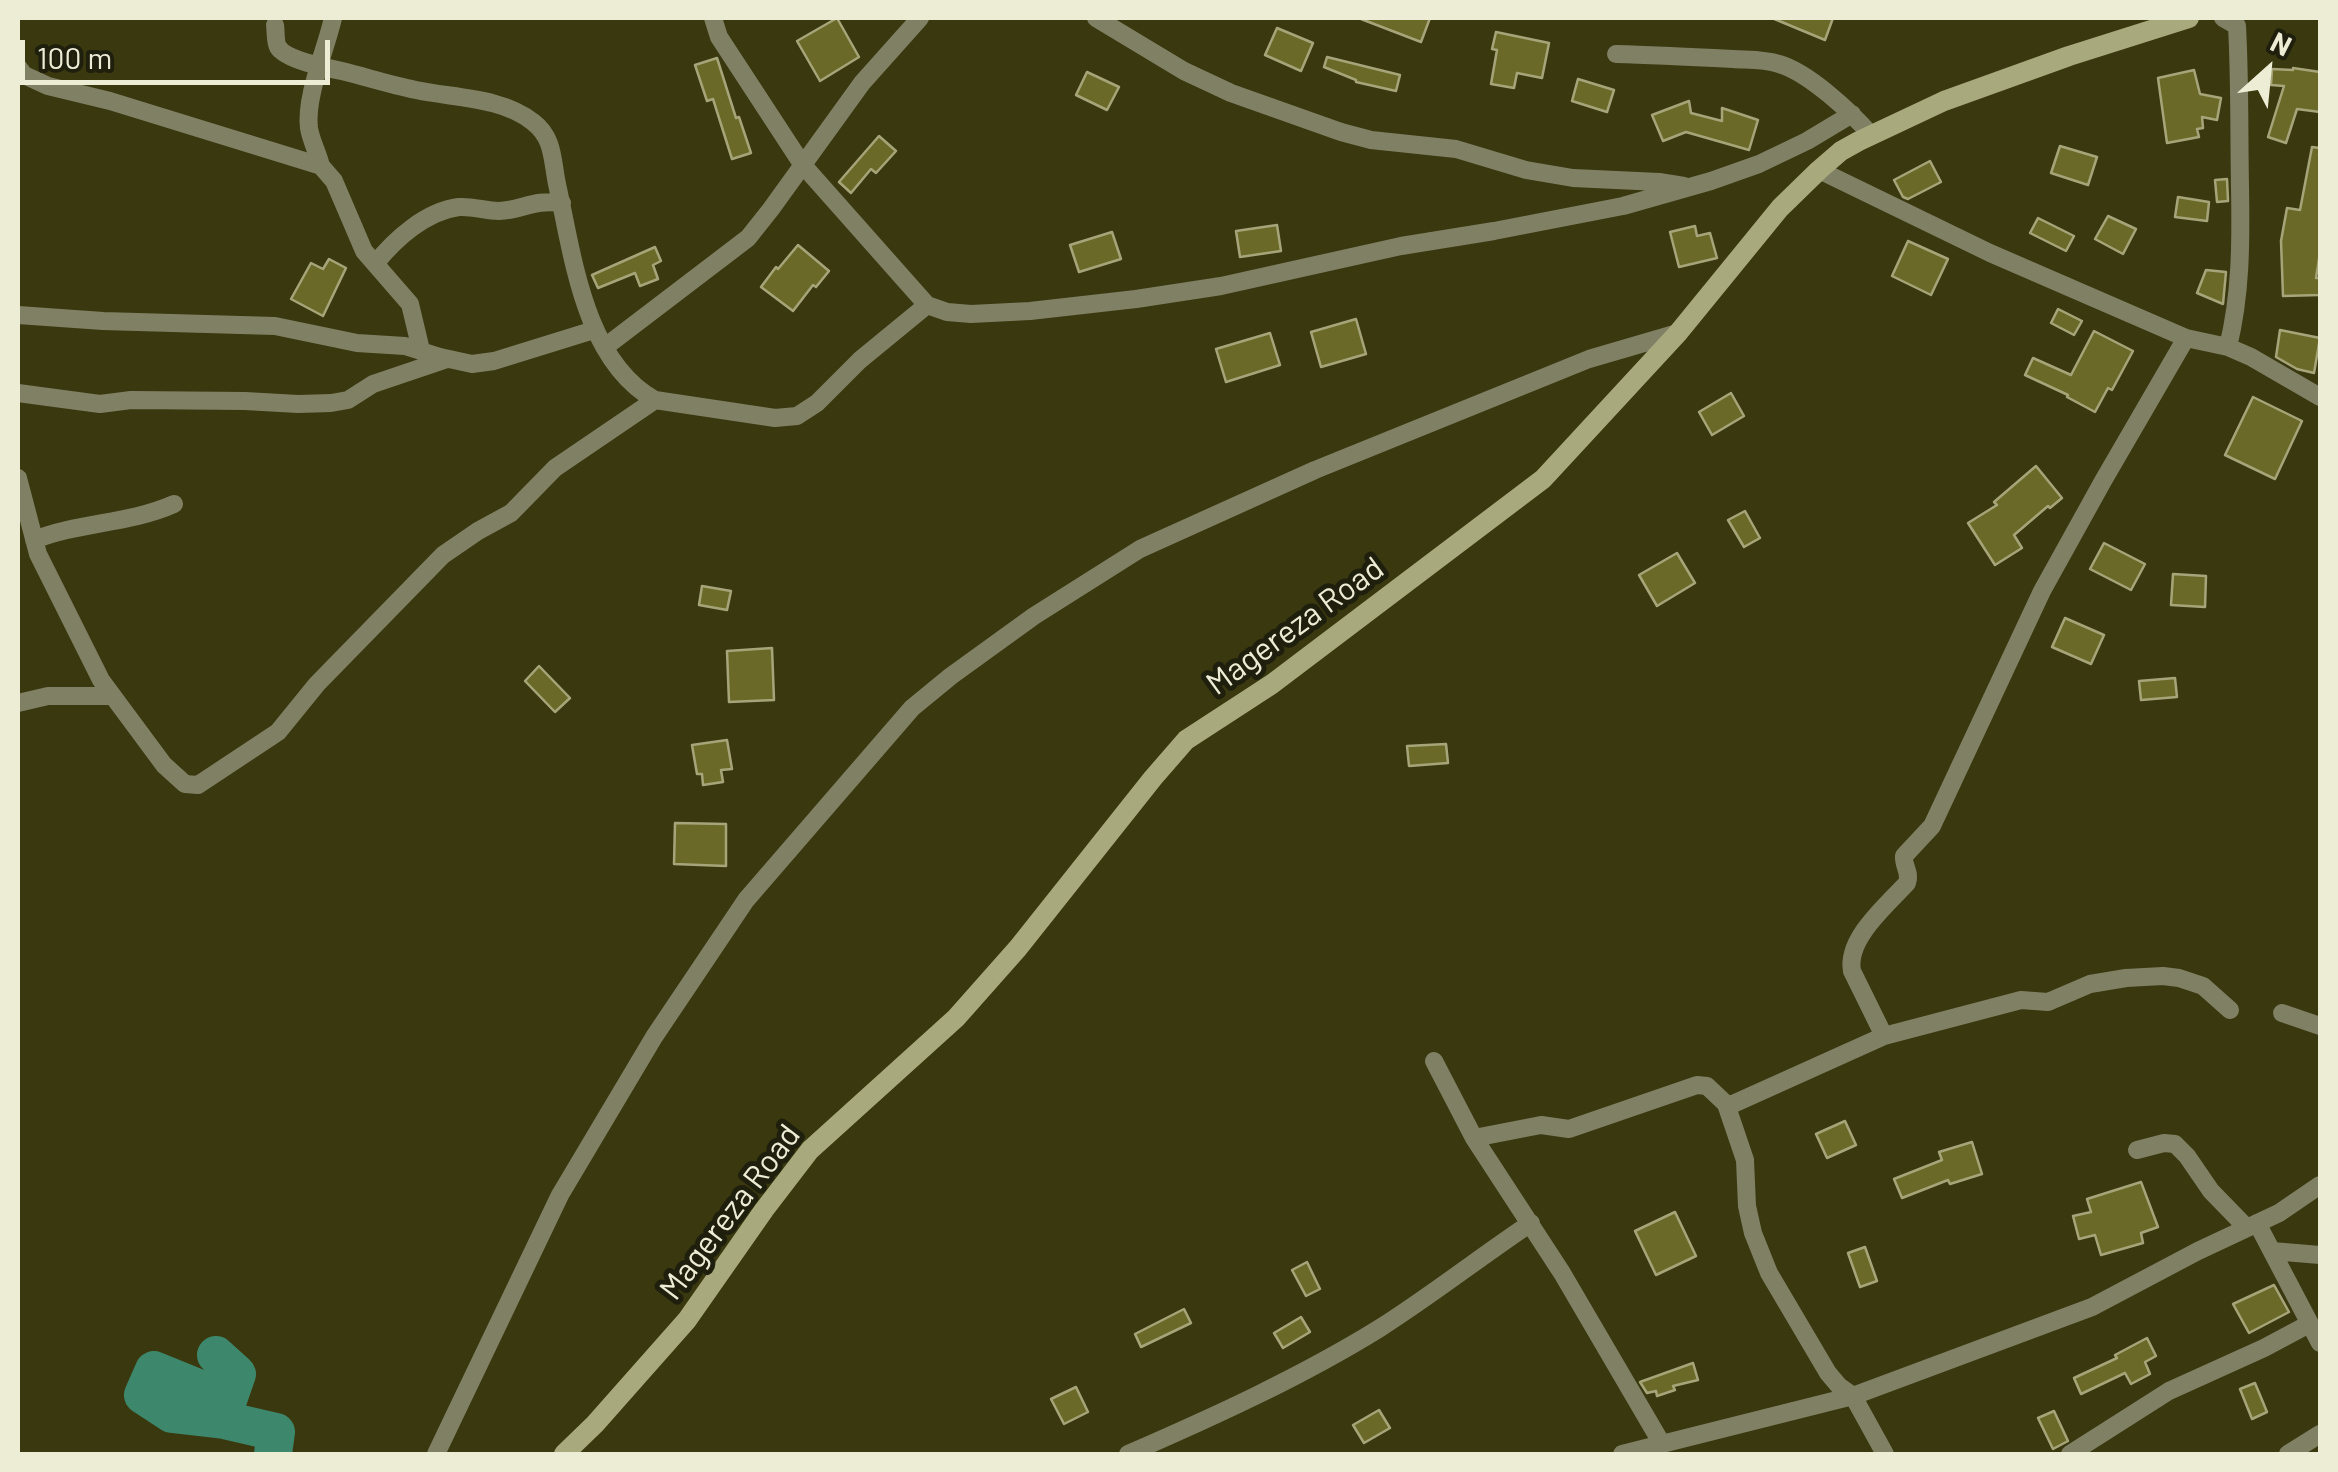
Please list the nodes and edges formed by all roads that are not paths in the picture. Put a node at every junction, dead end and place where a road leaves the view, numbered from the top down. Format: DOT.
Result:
graph roads {
  1 [pos="333,18"];
  2 [pos="713,18"];
  3 [pos="920,18"];
  4 [pos="1096,18"];
  5 [pos="2189,18"];
  6 [pos="2223,18"];
  7 [pos="275,25"];
  8 [pos="1616,54"];
  9 [pos="320,66"];
  10 [pos="18,67"];
  11 [pos="1852,114"];
  12 [pos="1871,135"];
  13 [pos="802,164"];
  14 [pos="322,166"];
  15 [pos="1819,170"];
  16 [pos="1688,186"];
  17 [pos="562,203"];
  18 [pos="374,264"];
  19 [pos="927,305"];
  20 [pos="18,315"];
  21 [pos="594,330"];
  22 [pos="1678,333"];
  23 [pos="2186,338"];
  24 [pos="604,347"];
  25 [pos="2228,347"];
  26 [pos="422,350"];
  27 [pos="446,359"];
  28 [pos="18,393"];
  29 [pos="2320,397"];
  30 [pos="655,400"];
  31 [pos="18,478"];
  32 [pos="174,504"];
  33 [pos="34,540"];
  34 [pos="113,696"];
  35 [pos="18,703"];
  36 [pos="2230,1010"];
  37 [pos="2282,1013"];
  38 [pos="2320,1026"];
  39 [pos="1884,1036"];
  40 [pos="1434,1061"];
  41 [pos="1726,1104"];
  42 [pos="1474,1138"];
  43 [pos="2137,1150"];
  44 [pos="2320,1185"];
  45 [pos="1531,1223"];
  46 [pos="2252,1226"];
  47 [pos="2272,1252"];
  48 [pos="2320,1255"];
  49 [pos="2309,1324"];
  50 [pos="2320,1343"];
  51 [pos="1853,1396"];
  52 [pos="2320,1434"];
  53 [pos="1662,1444"];
  54 [pos="436,1454"];
  55 [pos="564,1454"];
  56 [pos="1128,1454"];
  57 [pos="1622,1454"];
  58 [pos="1886,1454"];
  59 [pos="2070,1454"];
  60 [pos="2288,1454"];
  1 -- 9 [label="street"];
  2 -- 13 [label="street"];
  3 -- 13 [label="street"];
  4 -- 16 [label="street"];
  5 -- 12 [label="street, Magereza Road"];
  6 -- 25 [label="street"];
  7 -- 9 [label="street"];
  8 -- 11 [label="street"];
  9 -- 14 [label="street"];
  9 -- 17 [label="street"];
  10 -- 14 [label="street"];
  11 -- 12 [label="street"];
  11 -- 16 [label="street"];
  12 -- 15 [label="street, Magereza Road"];
  13 -- 19 [label="street"];
  13 -- 24 [label="street"];
  14 -- 18 [label="street"];
  15 -- 22 [label="street, Magereza Road"];
  15 -- 23 [label="street"];
  16 -- 19 [label="street"];
  17 -- 18 [label="street"];
  17 -- 21 [label="street"];
  18 -- 26 [label="street"];
  19 -- 30 [label="street"];
  20 -- 26 [label="street"];
  21 -- 24 [label="street"];
  21 -- 27 [label="street"];
  22 -- 54 [label="street"];
  22 -- 55 [label="street, Magereza Road"];
  23 -- 25 [label="street"];
  23 -- 39 [label="street"];
  24 -- 30 [label="street"];
  25 -- 29 [label="street"];
  26 -- 27 [label="street"];
  27 -- 28 [label="street"];
  30 -- 34 [label="street"];
  31 -- 33 [label="street"];
  32 -- 33 [label="street"];
  33 -- 34 [label="street"];
  34 -- 35 [label="street"];
  36 -- 39 [label="street"];
  37 -- 38 [label="street"];
  39 -- 41 [label="street"];
  40 -- 42 [label="street"];
  41 -- 42 [label="street"];
  41 -- 51 [label="street"];
  42 -- 45 [label="street"];
  43 -- 46 [label="street"];
  44 -- 46 [label="street"];
  45 -- 53 [label="street"];
  45 -- 56 [label="street"];
  46 -- 47 [label="street"];
  46 -- 51 [label="street"];
  47 -- 48 [label="street"];
  47 -- 49 [label="street"];
  49 -- 50 [label="street"];
  49 -- 59 [label="street"];
  51 -- 53 [label="street"];
  51 -- 58 [label="street"];
  52 -- 60 [label="street"];
  53 -- 57 [label="street"];
}
